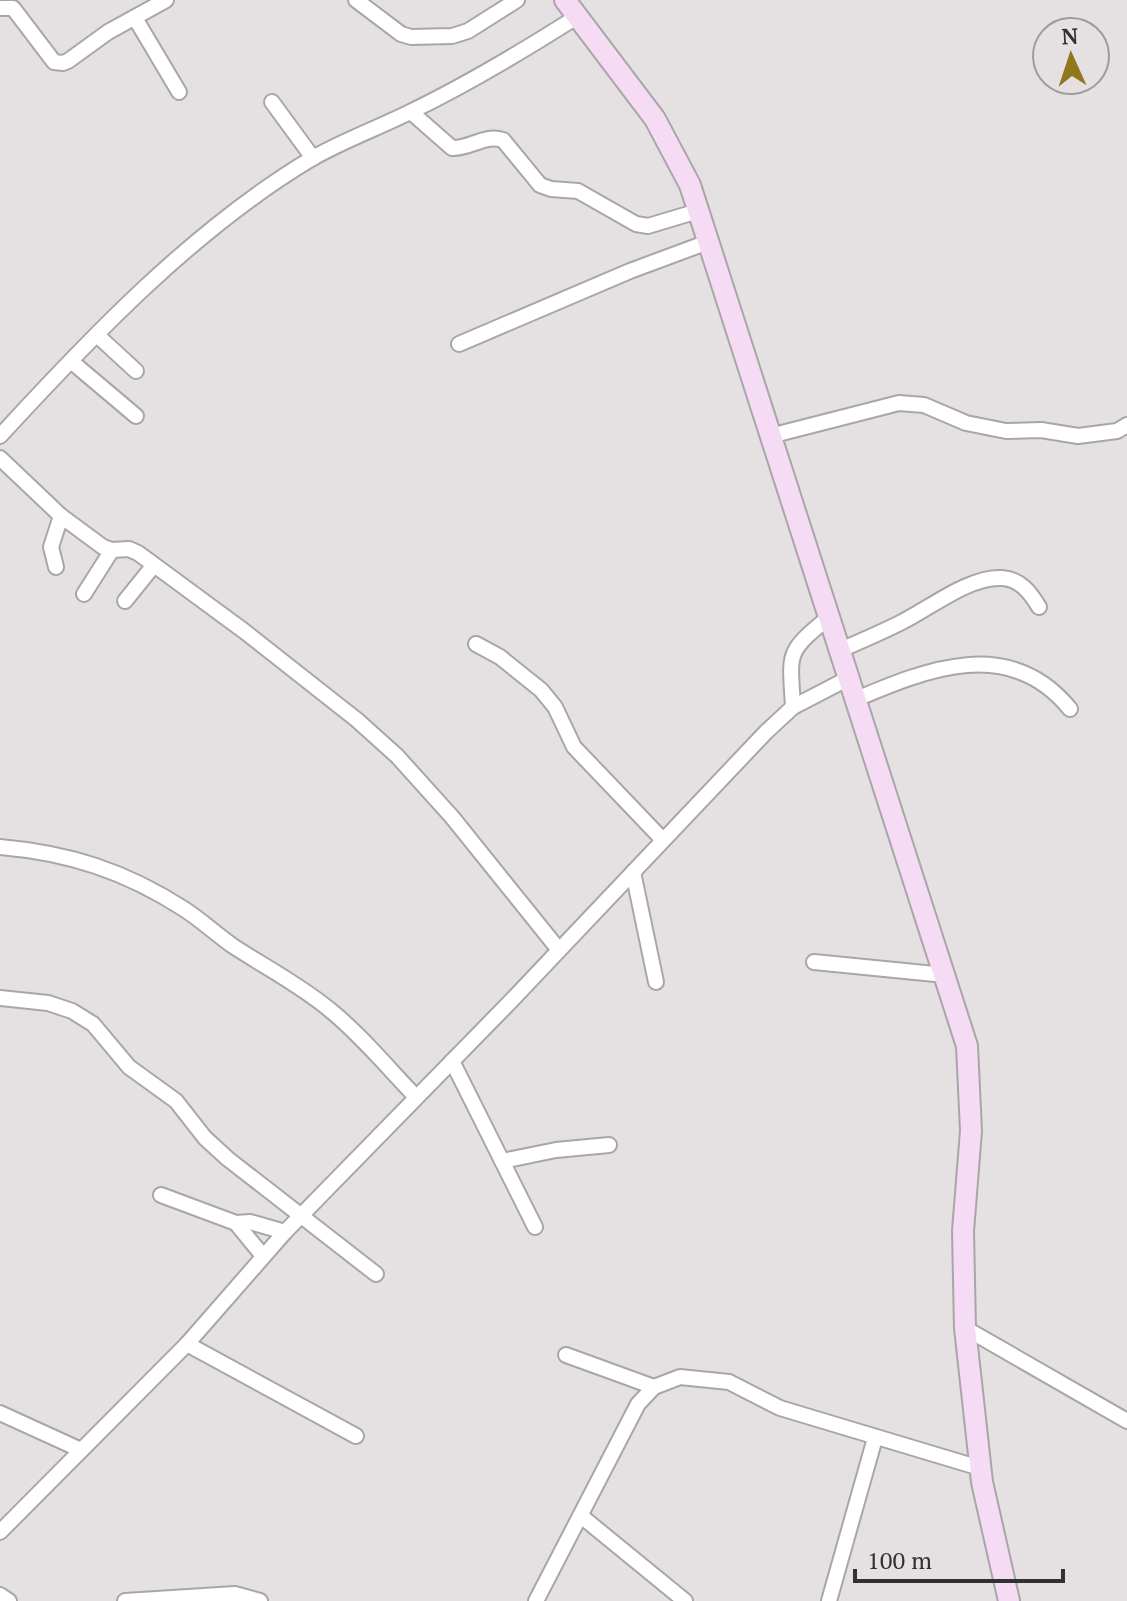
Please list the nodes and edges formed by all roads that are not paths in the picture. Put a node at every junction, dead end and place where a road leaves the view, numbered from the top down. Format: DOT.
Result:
graph roads {
  1 [pos="166,0"];
  2 [pos="356,0"];
  3 [pos="517,0"];
  4 [pos="577,5"];
  5 [pos="0,8"];
  6 [pos="135,18"];
  7 [pos="179,92"];
  8 [pos="272,102"];
  9 [pos="411,112"];
  10 [pos="313,158"];
  11 [pos="698,211"];
  12 [pos="708,242"];
  13 [pos="98,336"];
  14 [pos="459,344"];
  15 [pos="72,362"];
  16 [pos="136,371"];
  17 [pos="136,416"];
  18 [pos="1127,425"];
  19 [pos="0,436"];
  20 [pos="770,436"];
  21 [pos="0,458"];
  22 [pos="61,516"];
  23 [pos="112,550"];
  24 [pos="154,565"];
  25 [pos="56,567"];
  26 [pos="84,594"];
  27 [pos="125,601"];
  28 [pos="1039,607"];
  29 [pos="828,618"];
  30 [pos="476,644"];
  31 [pos="838,651"];
  32 [pos="847,679"];
  33 [pos="854,700"];
  34 [pos="793,707"];
  35 [pos="1070,709"];
  36 [pos="662,839"];
  37 [pos="0,847"];
  38 [pos="633,872"];
  39 [pos="559,950"];
  40 [pos="814,962"];
  41 [pos="945,975"];
  42 [pos="656,982"];
  43 [pos="0,998"];
  44 [pos="452,1061"];
  45 [pos="416,1097"];
  46 [pos="609,1145"];
  47 [pos="502,1161"];
  48 [pos="161,1195"];
  49 [pos="301,1217"];
  50 [pos="236,1223"];
  51 [pos="535,1227"];
  52 [pos="285,1232"];
  53 [pos="263,1256"];
  54 [pos="376,1274"];
  55 [pos="965,1328"];
  56 [pos="187,1344"];
  57 [pos="566,1355"];
  58 [pos="654,1387"];
  59 [pos="0,1413"];
  60 [pos="1127,1421"];
  61 [pos="356,1436"];
  62 [pos="875,1438"];
  63 [pos="81,1450"];
  64 [pos="980,1468"];
  65 [pos="581,1516"];
  66 [pos="0,1532"];
  67 [pos="0,1595"];
  68 [pos="9,1601"];
  69 [pos="125,1601"];
  70 [pos="260,1601"];
  71 [pos="536,1601"];
  72 [pos="685,1601"];
  73 [pos="829,1601"];
  74 [pos="1009,1601"];
  1 -- 6 [label="street"];
  2 -- 3 [label="street"];
  4 -- 9 [label="street"];
  4 -- 11 [label="street"];
  5 -- 6 [label="street"];
  6 -- 7 [label="street"];
  8 -- 10 [label="street"];
  9 -- 10 [label="street"];
  9 -- 11 [label="street"];
  10 -- 13 [label="street"];
  11 -- 12 [label="street"];
  12 -- 14 [label="street"];
  12 -- 20 [label="street"];
  13 -- 15 [label="street"];
  13 -- 16 [label="street"];
  15 -- 17 [label="street"];
  15 -- 19 [label="street"];
  18 -- 20 [label="street"];
  20 -- 29 [label="street"];
  21 -- 22 [label="street"];
  22 -- 23 [label="street"];
  22 -- 25 [label="street"];
  23 -- 24 [label="street"];
  23 -- 26 [label="street"];
  24 -- 27 [label="street"];
  24 -- 39 [label="street"];
  28 -- 31 [label="street"];
  29 -- 31 [label="street"];
  29 -- 34 [label="street"];
  30 -- 36 [label="street"];
  31 -- 32 [label="street"];
  32 -- 33 [label="street"];
  32 -- 34 [label="street"];
  33 -- 35 [label="street"];
  33 -- 41 [label="street"];
  34 -- 36 [label="street"];
  36 -- 38 [label="street"];
  37 -- 45 [label="street"];
  38 -- 39 [label="street"];
  38 -- 42 [label="street"];
  39 -- 44 [label="street"];
  40 -- 41 [label="street"];
  41 -- 55 [label="street"];
  43 -- 49 [label="street"];
  44 -- 45 [label="street"];
  44 -- 47 [label="street"];
  45 -- 49 [label="street"];
  46 -- 47 [label="street"];
  47 -- 51 [label="street"];
  48 -- 50 [label="street"];
  49 -- 52 [label="street"];
  49 -- 54 [label="street"];
  50 -- 52 [label="street"];
  50 -- 53 [label="street"];
  52 -- 53 [label="street"];
  53 -- 56 [label="street"];
  55 -- 60 [label="street"];
  55 -- 64 [label="street"];
  56 -- 61 [label="street"];
  56 -- 63 [label="street"];
  57 -- 58 [label="street"];
  58 -- 62 [label="street"];
  58 -- 65 [label="street"];
  59 -- 63 [label="street"];
  62 -- 64 [label="street"];
  62 -- 73 [label="street"];
  63 -- 66 [label="street"];
  64 -- 74 [label="street"];
  65 -- 71 [label="street"];
  65 -- 72 [label="street"];
  67 -- 68 [label="street"];
  69 -- 70 [label="street"];
}
